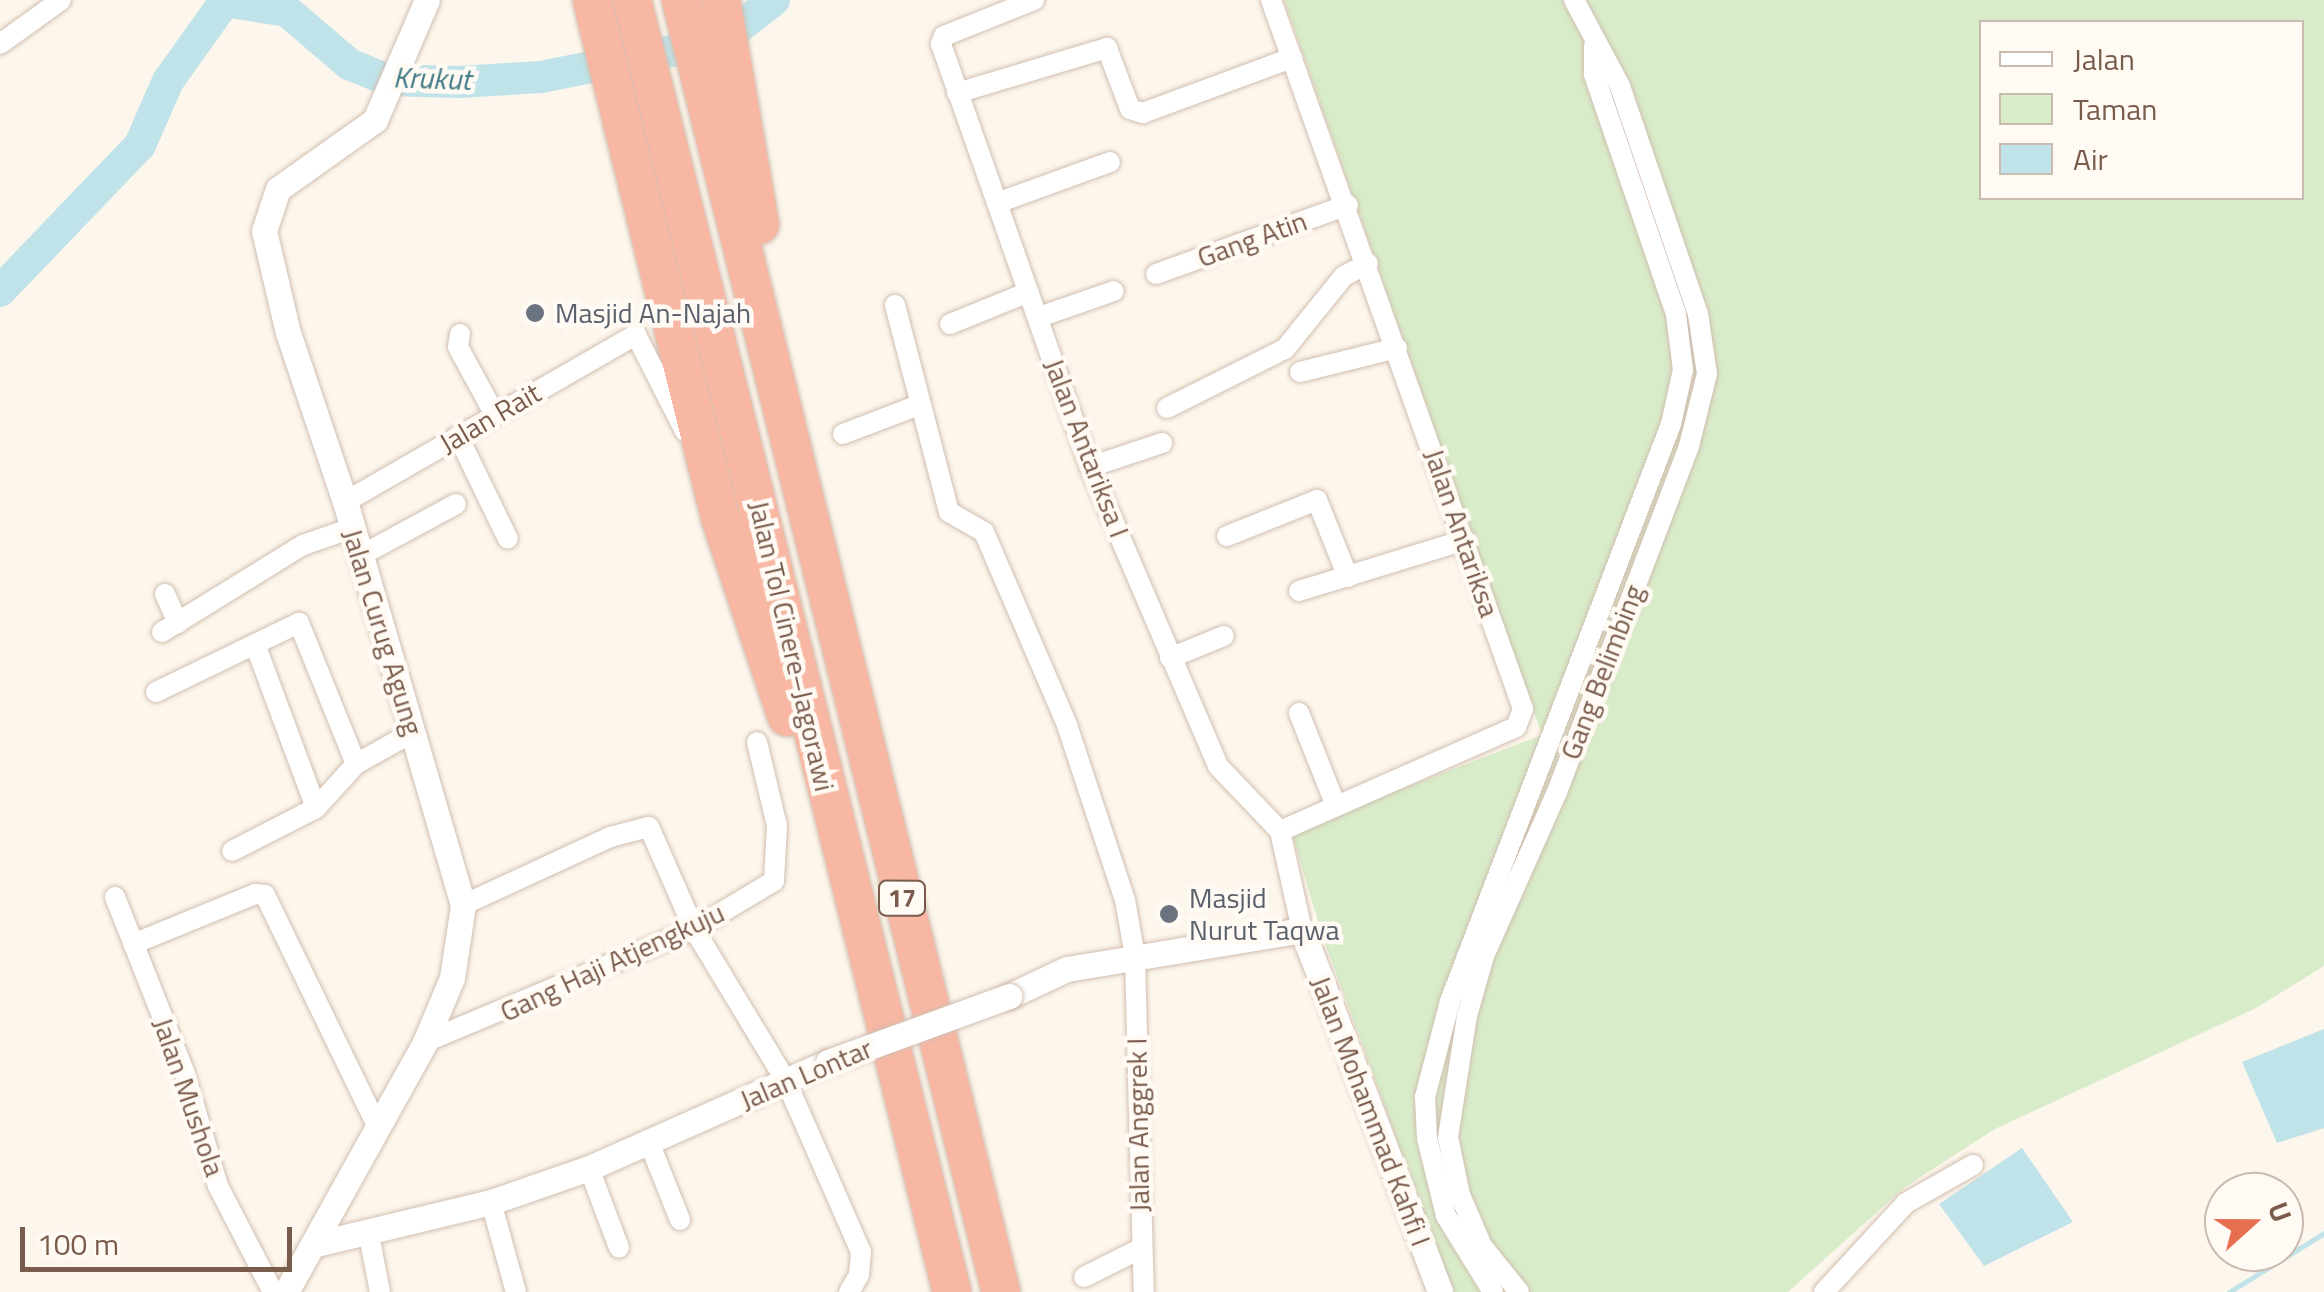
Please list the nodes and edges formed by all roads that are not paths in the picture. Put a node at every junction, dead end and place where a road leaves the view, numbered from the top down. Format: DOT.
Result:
graph roads {
  1 [pos="61,0"];
  2 [pos="427,0"];
  3 [pos="567,0"];
  4 [pos="592,0"];
  5 [pos="632,0"];
  6 [pos="682,0"];
  7 [pos="720,0"];
  8 [pos="1034,0"];
  9 [pos="1271,0"];
  10 [pos="1574,0"];
  11 [pos="0,44"];
  12 [pos="1594,46"];
  13 [pos="1292,58"];
  14 [pos="714,61"];
  15 [pos="603,78"];
  16 [pos="958,93"];
  17 [pos="1110,162"];
  18 [pos="997,204"];
  19 [pos="1348,205"];
  20 [pos="1368,263"];
  21 [pos="1156,274"];
  22 [pos="1114,291"];
  23 [pos="1029,292"];
  24 [pos="895,305"];
  25 [pos="1039,318"];
  26 [pos="950,324"];
  27 [pos="460,334"];
  28 [pos="1397,348"];
  29 [pos="1683,370"];
  30 [pos="1300,372"];
  31 [pos="1707,374"];
  32 [pos="916,406"];
  33 [pos="1167,408"];
  34 [pos="495,414"];
  35 [pos="844,434"];
  36 [pos="458,436"];
  37 [pos="688,438"];
  38 [pos="1162,443"];
  39 [pos="1090,467"];
  40 [pos="345,502"];
  41 [pos="456,504"];
  42 [pos="352,528"];
  43 [pos="1227,536"];
  44 [pos="508,539"];
  45 [pos="1465,540"];
  46 [pos="360,556"];
  47 [pos="1348,577"];
  48 [pos="1299,591"];
  49 [pos="165,594"];
  50 [pos="1224,636"];
  51 [pos="255,644"];
  52 [pos="1170,658"];
  53 [pos="156,692"];
  54 [pos="1299,713"];
  55 [pos="413,732"];
  56 [pos="757,742"];
  57 [pos="356,764"];
  58 [pos="1336,806"];
  59 [pos="316,808"];
  60 [pos="1280,830"];
  61 [pos="232,852"];
  62 [pos="116,896"];
  63 [pos="463,904"];
  64 [pos="694,929"];
  65 [pos="1302,930"];
  66 [pos="861,943"];
  67 [pos="133,944"];
  68 [pos="1135,957"];
  69 [pos="425,1042"];
  70 [pos="786,1081"];
  71 [pos="377,1126"];
  72 [pos="649,1142"];
  73 [pos="1973,1166"];
  74 [pos="589,1168"];
  75 [pos="490,1202"];
  76 [pos="680,1220"];
  77 [pos="369,1235"];
  78 [pos="316,1244"];
  79 [pos="619,1248"];
  80 [pos="1140,1249"];
  81 [pos="1084,1277"];
  82 [pos="273,1292"];
  83 [pos="286,1292"];
  84 [pos="380,1292"];
  85 [pos="516,1292"];
  86 [pos="849,1292"];
  87 [pos="952,1292"];
  88 [pos="1000,1292"];
  89 [pos="1144,1292"];
  90 [pos="1440,1292"];
  91 [pos="1492,1292"];
  92 [pos="1519,1292"];
  93 [pos="1824,1292"];
  1 -- 11 [label="street"];
  2 -- 40 [label="street, Jalan Curug Agung"];
  3 -- 15 [label="highway"];
  4 -- 15 [label="highway"];
  5 -- 66 [label="highway, Jalan Tol Cinere–Jagorawi / 17"];
  6 -- 14 [label="highway"];
  7 -- 14 [label="highway"];
  8 -- 16 [label="street, Jalan Antariksa I"];
  9 -- 13 [label="street, Jalan Antariksa"];
  10 -- 12 [label="street, Gang Belimbing"];
  12 -- 29 [label="street, Gang Belimbing"];
  12 -- 31 [label="street, Gang Belimbing"];
  13 -- 16 [label="street"];
  13 -- 19 [label="street, Jalan Antariksa"];
  14 -- 88 [label="highway, Jalan Tol Cinere–Jagorawi / 17"];
  15 -- 66 [label="highway"];
  16 -- 18 [label="street, Jalan Antariksa I"];
  17 -- 18 [label="street"];
  18 -- 23 [label="street, Jalan Antariksa I"];
  19 -- 20 [label="street, Jalan Antariksa"];
  19 -- 21 [label="street, Gang Atin"];
  20 -- 28 [label="street, Jalan Antariksa"];
  20 -- 33 [label="street"];
  22 -- 25 [label="street"];
  23 -- 25 [label="street, Jalan Antariksa I"];
  23 -- 26 [label="street"];
  24 -- 32 [label="street, Jalan Anggrek I"];
  25 -- 39 [label="street, Jalan Antariksa I"];
  27 -- 34 [label="street"];
  28 -- 30 [label="street"];
  28 -- 45 [label="street, Jalan Antariksa"];
  29 -- 31 [label="street"];
  29 -- 91 [label="street, Gang Belimbing"];
  31 -- 92 [label="street, Gang Belimbing"];
  32 -- 35 [label="street"];
  32 -- 68 [label="street, Jalan Anggrek I"];
  34 -- 36 [label="street, Jalan Rait"];
  34 -- 37 [label="street, Jalan Rait"];
  36 -- 40 [label="street, Jalan Rait"];
  36 -- 44 [label="street"];
  38 -- 39 [label="street"];
  39 -- 52 [label="street, Jalan Antariksa I"];
  40 -- 42 [label="street, Jalan Curug Agung"];
  41 -- 46 [label="street"];
  42 -- 46 [label="street, Jalan Curug Agung"];
  42 -- 49 [label="street"];
  43 -- 47 [label="street"];
  45 -- 47 [label="street"];
  45 -- 58 [label="street, Jalan Antariksa"];
  46 -- 55 [label="street, Jalan Curug Agung"];
  47 -- 48 [label="street"];
  50 -- 52 [label="street"];
  51 -- 53 [label="street"];
  51 -- 57 [label="street"];
  51 -- 59 [label="street"];
  52 -- 60 [label="street, Jalan Antariksa I"];
  54 -- 58 [label="street"];
  55 -- 57 [label="street"];
  55 -- 63 [label="street, Jalan Curug Agung"];
  56 -- 64 [label="street, Gang Haji Atjengkuju"];
  57 -- 59 [label="street"];
  58 -- 60 [label="street, Jalan Antariksa"];
  59 -- 61 [label="street"];
  60 -- 65 [label="street"];
  62 -- 67 [label="street, Jalan Mushola"];
  63 -- 64 [label="street"];
  63 -- 69 [label="street, Jalan Curug Agung"];
  64 -- 69 [label="street, Gang Haji Atjengkuju"];
  64 -- 70 [label="street"];
  65 -- 68 [label="street, Jalan Lontar"];
  65 -- 90 [label="street, Jalan Mohammad Kahfi I"];
  66 -- 87 [label="highway, Jalan Tol Cinere–Jagorawi / 17"];
  67 -- 71 [label="street"];
  67 -- 82 [label="street, Jalan Mushola"];
  68 -- 70 [label="street, Jalan Lontar, bridge"];
  68 -- 80 [label="street, Jalan Anggrek I"];
  69 -- 71 [label="street, Jalan Curug Agung"];
  70 -- 72 [label="street, Jalan Lontar"];
  70 -- 86 [label="street"];
  71 -- 78 [label="street, Jalan Curug Agung"];
  72 -- 74 [label="street, Jalan Lontar"];
  72 -- 76 [label="street"];
  73 -- 93 [label="street"];
  74 -- 75 [label="street, Jalan Lontar"];
  74 -- 79 [label="street"];
  75 -- 77 [label="street, Jalan Lontar"];
  75 -- 85 [label="street"];
  77 -- 78 [label="street, Jalan Lontar"];
  77 -- 84 [label="street"];
  78 -- 83 [label="street, Jalan Curug Agung"];
  80 -- 81 [label="street"];
  80 -- 89 [label="street, Jalan Anggrek I"];
}
